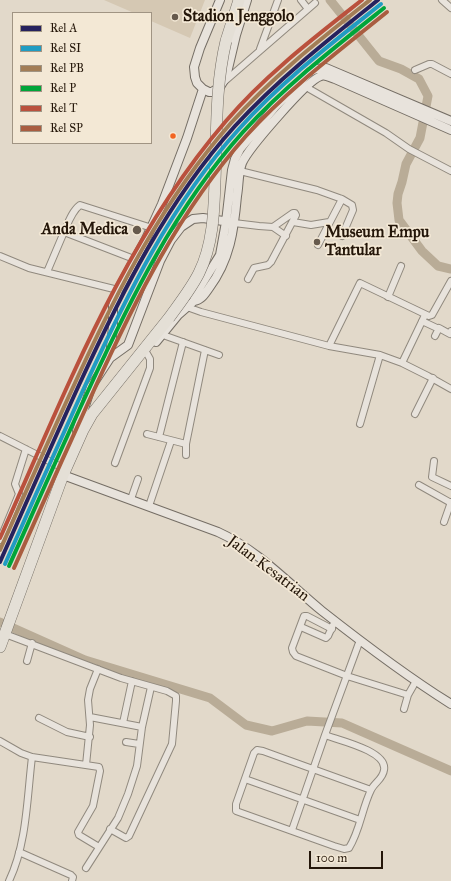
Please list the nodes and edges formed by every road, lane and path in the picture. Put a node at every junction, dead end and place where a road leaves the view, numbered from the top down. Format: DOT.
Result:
graph roads {
  1 [pos="220,0"];
  2 [pos="232,0"];
  3 [pos="239,0"];
  4 [pos="247,0"];
  5 [pos="278,0"];
  6 [pos="301,0"];
  7 [pos="442,0"];
  8 [pos="315,3"];
  9 [pos="451,8"];
  10 [pos="308,9"];
  11 [pos="223,40"];
  12 [pos="259,50"];
  13 [pos="415,70"];
  14 [pos="451,73"];
  15 [pos="445,79"];
  16 [pos="224,82"];
  17 [pos="306,87"];
  18 [pos="203,89"];
  19 [pos="421,112"];
  20 [pos="436,119"];
  21 [pos="451,121"];
  22 [pos="451,130"];
  23 [pos="451,170"];
  24 [pos="240,171"];
  25 [pos="342,199"];
  26 [pos="230,222"];
  27 [pos="293,222"];
  28 [pos="329,222"];
  29 [pos="273,227"];
  30 [pos="152,228"];
  31 [pos="64,232"];
  32 [pos="286,236"];
  33 [pos="342,236"];
  34 [pos="318,245"];
  35 [pos="0,256"];
  36 [pos="134,259"];
  37 [pos="401,266"];
  38 [pos="47,272"];
  39 [pos="248,280"];
  40 [pos="451,281"];
  41 [pos="118,290"];
  42 [pos="388,297"];
  43 [pos="190,304"];
  44 [pos="165,317"];
  45 [pos="424,318"];
  46 [pos="439,329"];
  47 [pos="451,331"];
  48 [pos="163,335"];
  49 [pos="435,336"];
  50 [pos="183,342"];
  51 [pos="330,346"];
  52 [pos="205,350"];
  53 [pos="146,352"];
  54 [pos="219,355"];
  55 [pos="380,355"];
  56 [pos="110,358"];
  57 [pos="133,362"];
  58 [pos="402,363"];
  59 [pos="433,378"];
  60 [pos="451,389"];
  61 [pos="415,414"];
  62 [pos="360,424"];
  63 [pos="77,431"];
  64 [pos="147,434"];
  65 [pos="0,436"];
  66 [pos="159,437"];
  67 [pos="171,441"];
  68 [pos="186,444"];
  69 [pos="26,449"];
  70 [pos="186,455"];
  71 [pos="434,461"];
  72 [pos="115,464"];
  73 [pos="62,471"];
  74 [pos="138,480"];
  75 [pos="419,485"];
  76 [pos="451,486"];
  77 [pos="131,499"];
  78 [pos="451,503"];
  79 [pos="149,506"];
  80 [pos="444,522"];
  81 [pos="0,540"];
  82 [pos="334,625"];
  83 [pos="301,627"];
  84 [pos="4,632"];
  85 [pos="360,640"];
  86 [pos="32,643"];
  87 [pos="0,647"];
  88 [pos="27,661"];
  89 [pos="98,669"];
  90 [pos="347,676"];
  91 [pos="416,681"];
  92 [pos="132,682"];
  93 [pos="151,687"];
  94 [pos="408,695"];
  95 [pos="451,704"];
  96 [pos="404,709"];
  97 [pos="90,717"];
  98 [pos="39,718"];
  99 [pos="123,723"];
  100 [pos="142,727"];
  101 [pos="324,736"];
  102 [pos="90,737"];
  103 [pos="0,741"];
  104 [pos="126,742"];
  105 [pos="139,744"];
  106 [pos="32,756"];
  107 [pos="86,765"];
  108 [pos="313,769"];
  109 [pos="245,779"];
  110 [pos="370,790"];
  111 [pos="303,799"];
  112 [pos="360,820"];
  113 [pos="110,829"];
  114 [pos="292,830"];
  115 [pos="99,847"];
  116 [pos="20,852"];
  117 [pos="86,868"];
  118 [pos="9,881"];
  119 [pos="72,881"];
  1 -- 18 [label="street"];
  2 -- 11 [label="highway"];
  3 -- 11 [label="highway"];
  4 -- 16 [label="street"];
  5 -- 12 [label="street"];
  6 -- 10 [label="street"];
  7 -- 9 [label="street"];
  8 -- 10 [label="street"];
  10 -- 12 [label="street"];
  11 -- 44 [label="highway, bridge"];
  12 -- 16 [label="street"];
  13 -- 14 [label="street"];
  14 -- 15 [label="street"];
  16 -- 18 [label="street"];
  17 -- 19 [label="street"];
  17 -- 23 [label="street"];
  17 -- 24 [label="street"];
  18 -- 30 [label="street"];
  19 -- 20 [label="street"];
  19 -- 26 [label="street"];
  20 -- 21 [label="street"];
  20 -- 22 [label="street"];
  24 -- 25 [label="street"];
  24 -- 26 [label="street"];
  25 -- 28 [label="street"];
  25 -- 33 [label="street"];
  26 -- 29 [label="street"];
  26 -- 43 [label="street"];
  26 -- 56 [label="street"];
  27 -- 28 [label="street"];
  27 -- 29 [label="street"];
  27 -- 32 [label="street"];
  28 -- 34 [label="street"];
  29 -- 32 [label="street"];
  30 -- 31 [label="street"];
  30 -- 36 [label="street"];
  31 -- 36 [label="street"];
  31 -- 38 [label="street"];
  32 -- 39 [label="street"];
  35 -- 38 [label="street"];
  36 -- 41 [label="street"];
  37 -- 42 [label="street"];
  38 -- 41 [label="street"];
  40 -- 45 [label="street"];
  41 -- 56 [label="street"];
  42 -- 45 [label="street"];
  42 -- 51 [label="street"];
  43 -- 48 [label="street"];
  43 -- 51 [label="street"];
  44 -- 57 [label="highway"];
  44 -- 63 [label="highway"];
  45 -- 46 [label="street"];
  45 -- 58 [label="street"];
  46 -- 47 [label="street"];
  46 -- 49 [label="street"];
  48 -- 50 [label="street"];
  48 -- 53 [label="street"];
  50 -- 52 [label="street"];
  50 -- 66 [label="street"];
  51 -- 55 [label="street"];
  52 -- 54 [label="street"];
  52 -- 68 [label="street"];
  53 -- 57 [label="street"];
  53 -- 72 [label="street"];
  55 -- 58 [label="street"];
  55 -- 62 [label="street"];
  56 -- 63 [label="street"];
  57 -- 73 [label="highway"];
  58 -- 59 [label="street"];
  59 -- 60 [label="street"];
  59 -- 61 [label="street"];
  63 -- 73 [label="highway"];
  64 -- 66 [label="street"];
  65 -- 69 [label="street"];
  66 -- 67 [label="street"];
  67 -- 68 [label="street"];
  67 -- 79 [label="street"];
  68 -- 70 [label="street"];
  69 -- 73 [label="street"];
  69 -- 81 [label="street"];
  71 -- 76 [label="street"];
  73 -- 77 [label="street, Jalan Kesatrian"];
  73 -- 84 [label="highway"];
  74 -- 77 [label="street"];
  75 -- 78 [label="street"];
  77 -- 79 [label="street, Jalan Kesatrian"];
  78 -- 80 [label="street"];
  79 -- 82 [label="street, Jalan Kesatrian"];
  82 -- 83 [label="street"];
  82 -- 83 [label="street"];
  82 -- 85 [label="street, Jalan Kesatrian"];
  83 -- 90 [label="street"];
  84 -- 86 [label="street"];
  84 -- 87 [label="highway"];
  85 -- 90 [label="street"];
  85 -- 91 [label="street, Jalan Kesatrian"];
  86 -- 88 [label="street"];
  86 -- 89 [label="street"];
  89 -- 92 [label="street"];
  89 -- 97 [label="street"];
  90 -- 94 [label="street"];
  90 -- 101 [label="street"];
  91 -- 94 [label="street"];
  91 -- 95 [label="street, Jalan Kesatrian"];
  92 -- 93 [label="street"];
  92 -- 99 [label="street"];
  93 -- 100 [label="street"];
  93 -- 113 [label="street"];
  94 -- 96 [label="street"];
  97 -- 99 [label="street"];
  97 -- 102 [label="street"];
  98 -- 102 [label="street"];
  99 -- 100 [label="street"];
  100 -- 105 [label="street"];
  101 -- 108 [label="street"];
  101 -- 110 [label="street"];
  102 -- 107 [label="street"];
  103 -- 106 [label="street"];
  104 -- 105 [label="street"];
  105 -- 113 [label="street"];
  106 -- 107 [label="street"];
  106 -- 116 [label="street"];
  107 -- 115 [label="street"];
  108 -- 109 [label="street"];
  108 -- 110 [label="street"];
  108 -- 111 [label="street"];
  109 -- 111 [label="street"];
  109 -- 114 [label="street"];
  110 -- 112 [label="street"];
  111 -- 112 [label="street"];
  111 -- 114 [label="street"];
  112 -- 114 [label="street"];
  113 -- 115 [label="street"];
  115 -- 117 [label="street"];
  116 -- 118 [label="street"];
  116 -- 119 [label="street"];
}
